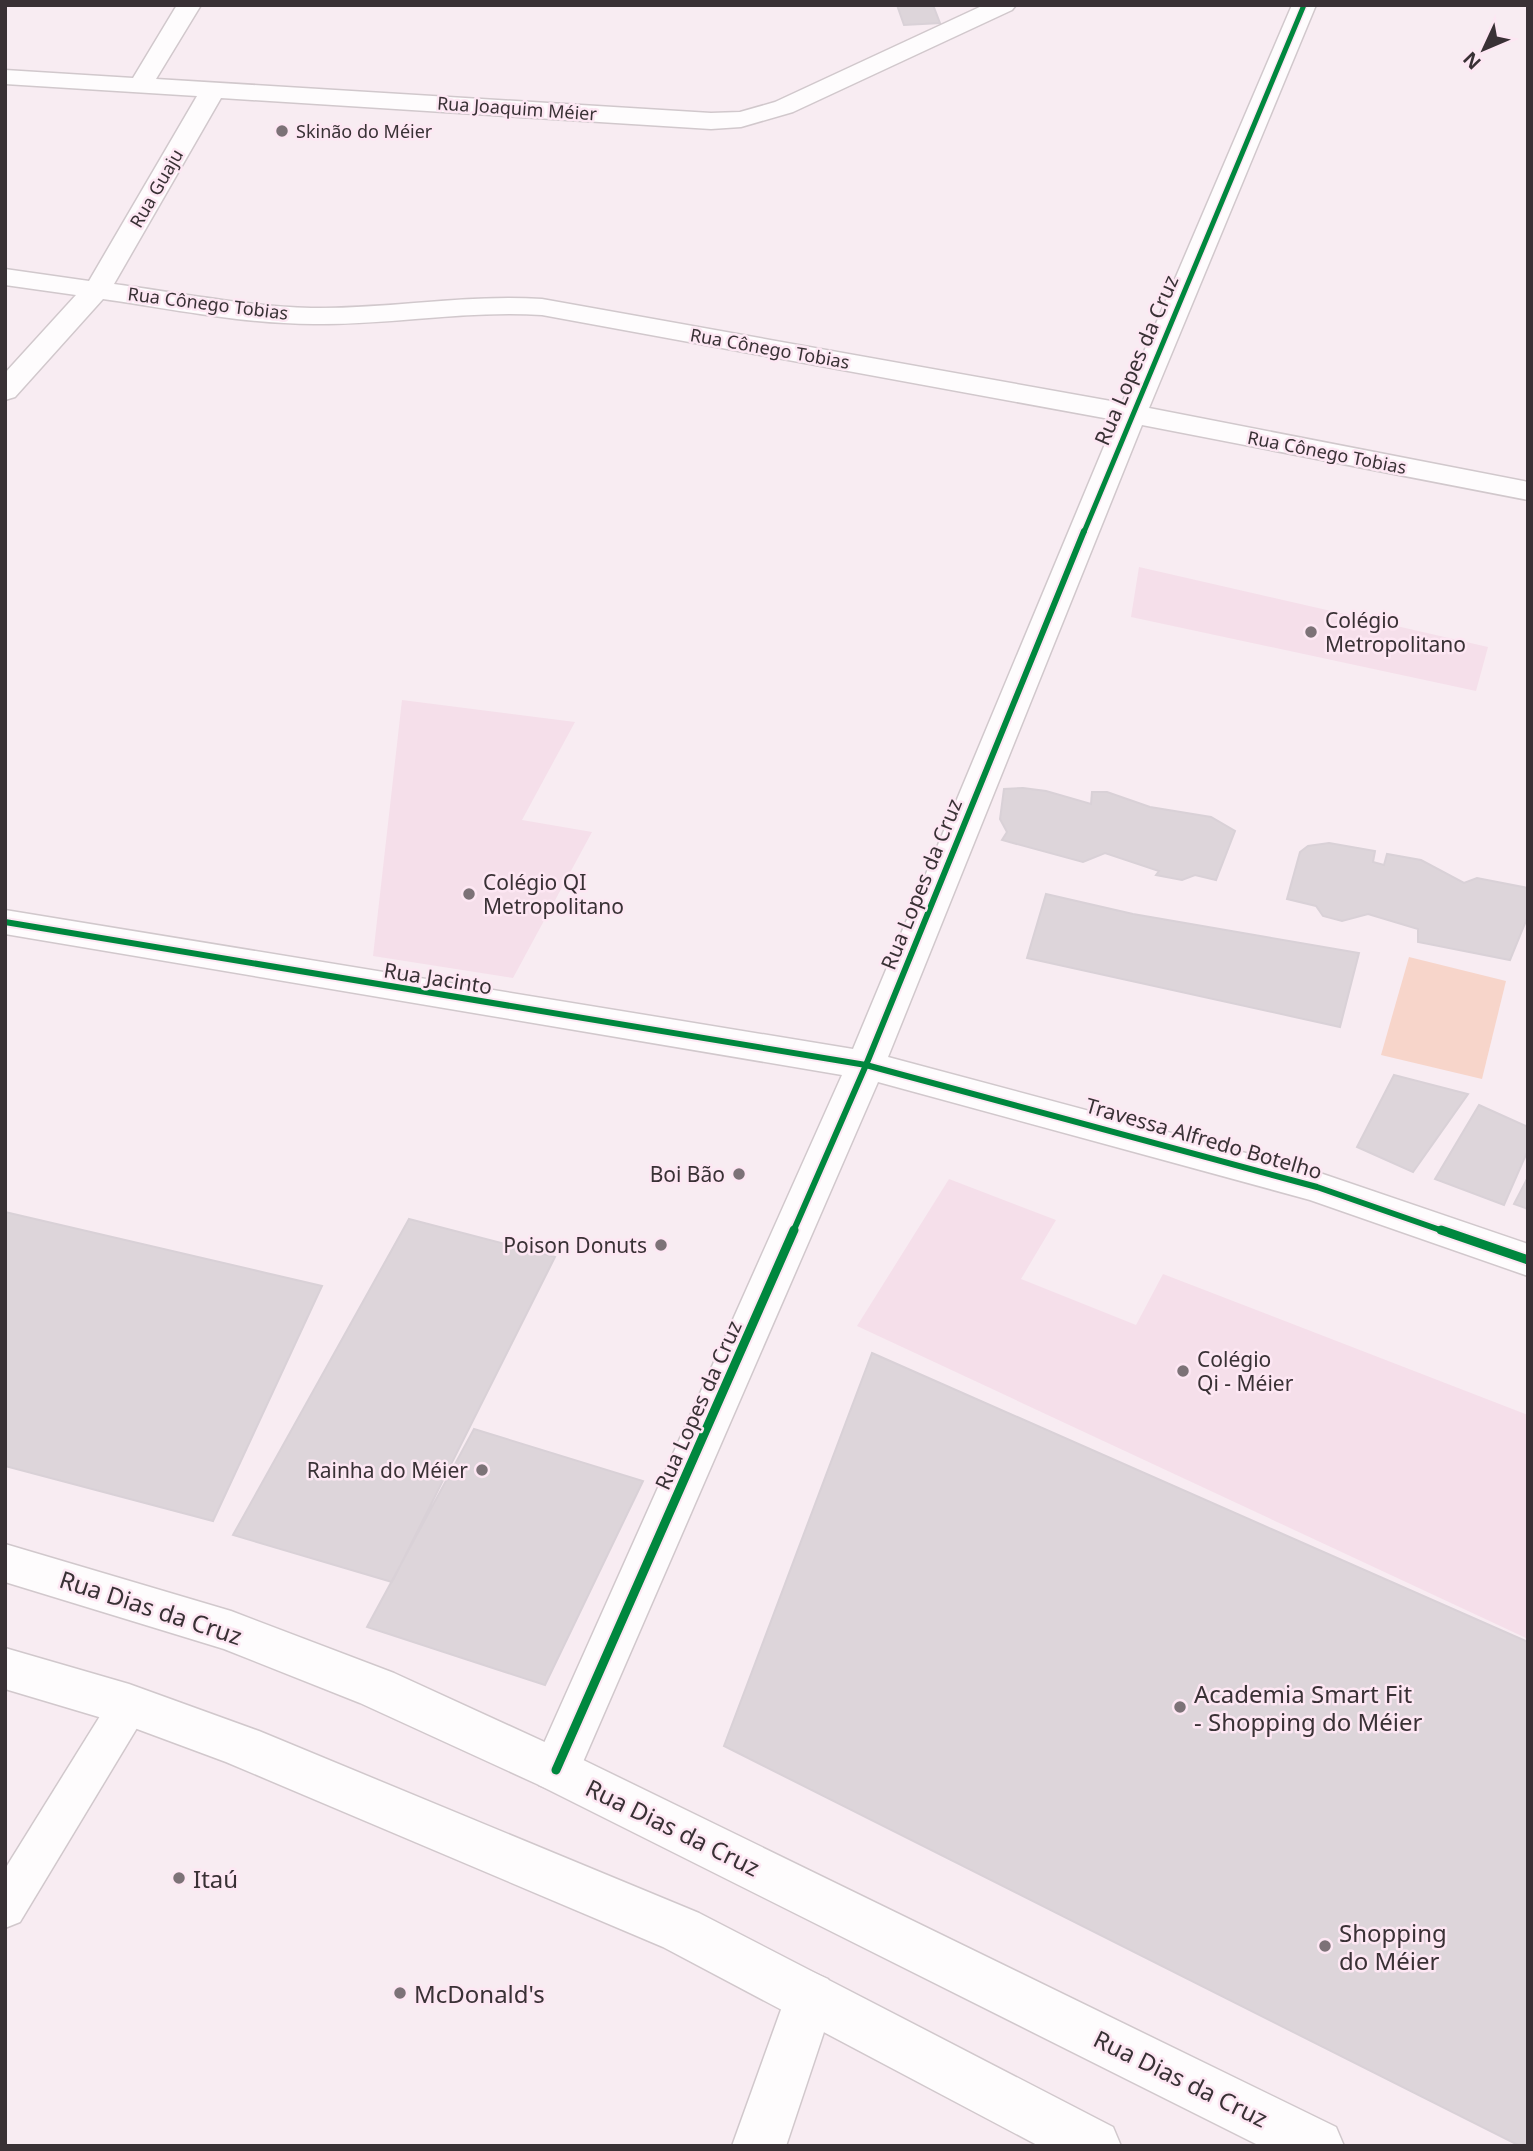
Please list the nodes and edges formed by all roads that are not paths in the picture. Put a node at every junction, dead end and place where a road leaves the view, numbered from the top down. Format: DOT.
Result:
graph roads {
  1 [pos="189,5"];
  2 [pos="1004,5"];
  3 [pos="1304,5"];
  4 [pos="5,77"];
  5 [pos="141,84"];
  6 [pos="214,88"];
  7 [pos="5,277"];
  8 [pos="98,288"];
  9 [pos="5,391"];
  10 [pos="1132,414"];
  11 [pos="1528,491"];
  12 [pos="5,922"];
  13 [pos="866,1065"];
  14 [pos="1528,1260"];
  15 [pos="5,1563"];
  16 [pos="5,1668"];
  17 [pos="129,1705"];
  18 [pos="556,1770"];
  19 [pos="5,1909"];
  20 [pos="810,1996"];
  21 [pos="759,2146"];
  22 [pos="1094,2146"];
  23 [pos="1317,2146"];
  1 -- 5 [label="street"];
  2 -- 6 [label="street, Rua Joaquim Méier"];
  3 -- 10 [label="street, Rua Lopes da Cruz"];
  4 -- 5 [label="street, Rua Joaquim Méier"];
  5 -- 6 [label="street, Rua Joaquim Méier"];
  6 -- 8 [label="street, Rua Guaju"];
  7 -- 8 [label="street, Rua Cônego Tobias"];
  8 -- 9 [label="street, Rua Guaju"];
  8 -- 10 [label="street, Rua Cônego Tobias"];
  10 -- 11 [label="street, Rua Cônego Tobias"];
  10 -- 13 [label="street, Rua Lopes da Cruz"];
  12 -- 13 [label="street, Rua Jacinto"];
  13 -- 14 [label="street, Travessa Alfredo Botelho"];
  13 -- 18 [label="street, Rua Lopes da Cruz"];
  15 -- 18 [label="street, Rua Dias da Cruz"];
  16 -- 17 [label="street"];
  17 -- 19 [label="lane"];
  17 -- 20 [label="street"];
  18 -- 23 [label="street, Rua Dias da Cruz"];
  20 -- 21 [label="street"];
  20 -- 22 [label="street"];
}
